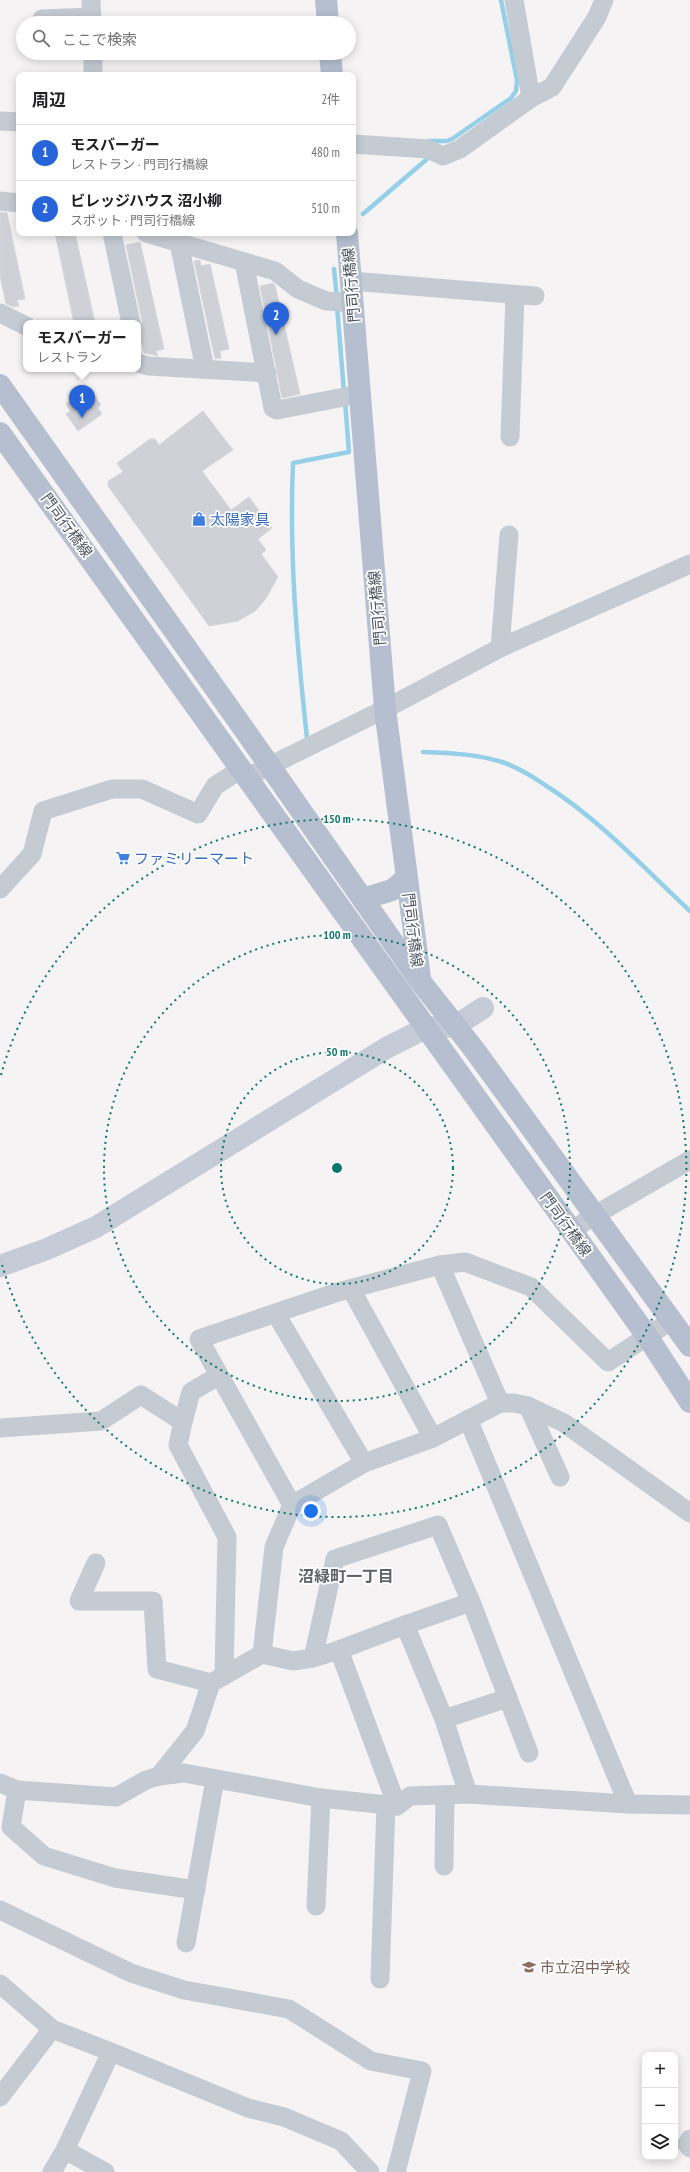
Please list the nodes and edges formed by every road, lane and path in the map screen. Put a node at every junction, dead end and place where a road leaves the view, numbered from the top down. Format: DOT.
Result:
graph roads {
  1 [pos="326,0"];
  2 [pos="514,0"];
  3 [pos="604,0"];
  4 [pos="91,13"];
  5 [pos="66,16"];
  6 [pos="327,16"];
  7 [pos="93,60"];
  8 [pos="331,60"];
  9 [pos="93,72"];
  10 [pos="332,72"];
  11 [pos="531,98"];
  12 [pos="0,121"];
  13 [pos="16,122"];
  14 [pos="356,144"];
  15 [pos="0,201"];
  16 [pos="16,203"];
  17 [pos="113,236"];
  18 [pos="156,236"];
  19 [pos="347,236"];
  20 [pos="179,243"];
  21 [pos="244,262"];
  22 [pos="351,281"];
  23 [pos="515,295"];
  24 [pos="534,296"];
  25 [pos="342,302"];
  26 [pos="0,313"];
  27 [pos="130,320"];
  28 [pos="23,324"];
  29 [pos="141,361"];
  30 [pos="205,369"];
  31 [pos="267,373"];
  32 [pos="0,385"];
  33 [pos="349,396"];
  34 [pos="0,433"];
  35 [pos="510,437"];
  36 [pos="509,535"];
  37 [pos="690,564"];
  38 [pos="500,648"];
  39 [pos="385,709"];
  40 [pos="269,765"];
  41 [pos="244,773"];
  42 [pos="407,878"];
  43 [pos="0,889"];
  44 [pos="363,899"];
  45 [pos="420,981"];
  46 [pos="483,1008"];
  47 [pos="455,1026"];
  48 [pos="426,1028"];
  49 [pos="690,1160"];
  50 [pos="595,1215"];
  51 [pos="571,1231"];
  52 [pos="440,1265"];
  53 [pos="0,1266"];
  54 [pos="351,1289"];
  55 [pos="276,1314"];
  56 [pos="672,1320"];
  57 [pos="647,1336"];
  58 [pos="690,1346"];
  59 [pos="218,1376"];
  60 [pos="690,1402"];
  61 [pos="500,1403"];
  62 [pos="528,1406"];
  63 [pos="468,1419"];
  64 [pos="183,1422"];
  65 [pos="0,1428"];
  66 [pos="433,1438"];
  67 [pos="364,1463"];
  68 [pos="560,1477"];
  69 [pos="292,1505"];
  70 [pos="690,1513"];
  71 [pos="96,1563"];
  72 [pos="471,1602"];
  73 [pos="405,1625"];
  74 [pos="339,1650"];
  75 [pos="262,1654"];
  76 [pos="313,1658"];
  77 [pos="218,1680"];
  78 [pos="508,1698"];
  79 [pos="444,1719"];
  80 [pos="529,1753"];
  81 [pos="159,1776"];
  82 [pos="215,1779"];
  83 [pos="0,1783"];
  84 [pos="18,1790"];
  85 [pos="468,1794"];
  86 [pos="445,1795"];
  87 [pos="321,1798"];
  88 [pos="628,1804"];
  89 [pos="690,1805"];
  90 [pos="391,1806"];
  91 [pos="444,1866"];
  92 [pos="196,1890"];
  93 [pos="316,1906"];
  94 [pos="0,1910"];
  95 [pos="186,1943"];
  96 [pos="380,1979"];
  97 [pos="0,1984"];
  98 [pos="52,2029"];
  99 [pos="112,2052"];
  100 [pos="0,2097"];
  101 [pos="690,2139"];
  102 [pos="690,2148"];
  103 [pos="65,2150"];
  104 [pos="52,2172"];
  105 [pos="105,2172"];
  106 [pos="370,2172"];
  107 [pos="396,2172"];
  1 -- 6 [label="main road"];
  2 -- 11 [label="street"];
  3 -- 11 [label="street"];
  4 -- 5 [label="street"];
  7 -- 9 [label="street"];
  8 -- 10 [label="main road"];
  11 -- 14 [label="street"];
  12 -- 13 [label="street"];
  15 -- 16 [label="street"];
  17 -- 27 [label="street"];
  18 -- 20 [label="street"];
  19 -- 22 [label="main road, 門司行橋線"];
  20 -- 21 [label="street"];
  20 -- 30 [label="street"];
  21 -- 25 [label="street"];
  21 -- 31 [label="street"];
  22 -- 23 [label="street"];
  22 -- 25 [label="main road, 門司行橋線"];
  23 -- 24 [label="street"];
  23 -- 35 [label="street"];
  25 -- 33 [label="main road, 門司行橋線"];
  26 -- 28 [label="street"];
  29 -- 30 [label="street"];
  30 -- 31 [label="street"];
  31 -- 33 [label="street"];
  32 -- 40 [label="main road, 門司行橋線"];
  33 -- 39 [label="main road, 門司行橋線"];
  34 -- 41 [label="main road, 門司行橋線"];
  36 -- 38 [label="street"];
  37 -- 38 [label="street"];
  38 -- 39 [label="street"];
  39 -- 40 [label="street"];
  39 -- 42 [label="main road, 門司行橋線"];
  40 -- 41 [label="street"];
  40 -- 44 [label="main road, 門司行橋線"];
  41 -- 43 [label="street"];
  41 -- 48 [label="main road, 門司行橋線"];
  42 -- 44 [label="main road"];
  42 -- 45 [label="main road, 門司行橋線"];
  44 -- 45 [label="main road, 門司行橋線"];
  45 -- 47 [label="main road, 門司行橋線"];
  45 -- 48 [label="main road, 門司行橋線"];
  46 -- 47 [label="street"];
  47 -- 48 [label="street"];
  47 -- 50 [label="main road, 門司行橋線"];
  48 -- 51 [label="main road, 門司行橋線"];
  48 -- 53 [label="street"];
  49 -- 50 [label="street"];
  50 -- 51 [label="street"];
  50 -- 56 [label="main road, 門司行橋線"];
  51 -- 57 [label="main road, 門司行橋線"];
  52 -- 54 [label="street"];
  52 -- 57 [label="street"];
  52 -- 61 [label="street"];
  54 -- 55 [label="street"];
  54 -- 66 [label="street"];
  55 -- 59 [label="street"];
  55 -- 67 [label="street"];
  56 -- 57 [label="street"];
  56 -- 58 [label="main road, 門司行橋線"];
  57 -- 60 [label="main road, 門司行橋線"];
  59 -- 64 [label="street"];
  59 -- 69 [label="street"];
  61 -- 62 [label="street"];
  61 -- 63 [label="street"];
  62 -- 68 [label="street"];
  62 -- 70 [label="street"];
  63 -- 66 [label="street"];
  63 -- 88 [label="street"];
  64 -- 65 [label="street"];
  64 -- 77 [label="street"];
  66 -- 67 [label="street"];
  67 -- 69 [label="street"];
  69 -- 75 [label="street"];
  71 -- 77 [label="street"];
  72 -- 73 [label="street"];
  72 -- 76 [label="street"];
  72 -- 78 [label="street"];
  73 -- 74 [label="street"];
  73 -- 79 [label="street"];
  74 -- 76 [label="street"];
  74 -- 90 [label="street"];
  75 -- 76 [label="street"];
  75 -- 77 [label="street"];
  77 -- 81 [label="street"];
  78 -- 79 [label="street"];
  78 -- 80 [label="street"];
  79 -- 85 [label="street"];
  81 -- 82 [label="street"];
  81 -- 84 [label="street"];
  82 -- 87 [label="street"];
  82 -- 92 [label="street"];
  83 -- 84 [label="street"];
  84 -- 92 [label="street"];
  85 -- 86 [label="street"];
  85 -- 88 [label="street"];
  86 -- 90 [label="street"];
  86 -- 91 [label="street"];
  87 -- 90 [label="street"];
  87 -- 93 [label="street"];
  88 -- 89 [label="street"];
  90 -- 96 [label="street"];
  92 -- 95 [label="street"];
  94 -- 107 [label="street"];
  97 -- 98 [label="street"];
  98 -- 99 [label="street"];
  98 -- 100 [label="street"];
  99 -- 103 [label="street"];
  99 -- 106 [label="street"];
  101 -- 102 [label="street"];
  103 -- 104 [label="street"];
  103 -- 105 [label="street"];
}
